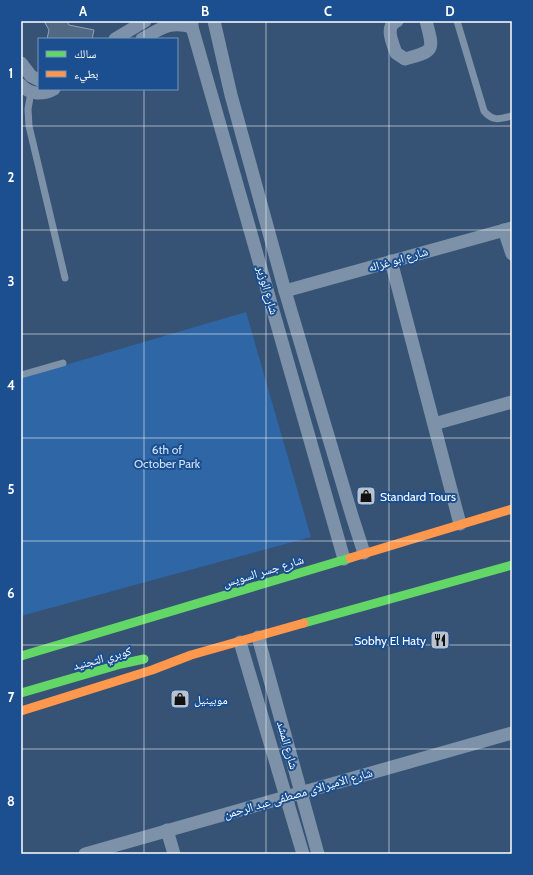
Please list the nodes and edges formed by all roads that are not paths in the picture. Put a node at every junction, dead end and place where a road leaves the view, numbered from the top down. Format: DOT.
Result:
graph roads {
  1 [pos="145,21"];
  2 [pos="214,21"];
  3 [pos="397,21"];
  4 [pos="426,21"];
  5 [pos="457,21"];
  6 [pos="192,24"];
  7 [pos="118,38"];
  8 [pos="144,38"];
  9 [pos="21,63"];
  10 [pos="38,79"];
  11 [pos="26,89"];
  12 [pos="52,90"];
  13 [pos="231,95"];
  14 [pos="214,101"];
  15 [pos="512,116"];
  16 [pos="508,229"];
  17 [pos="512,254"];
  18 [pos="391,261"];
  19 [pos="65,278"];
  20 [pos="285,291"];
  21 [pos="63,363"];
  22 [pos="21,375"];
  23 [pos="512,402"];
  24 [pos="434,424"];
  25 [pos="512,508"];
  26 [pos="460,524"];
  27 [pos="364,553"];
  28 [pos="344,560"];
  29 [pos="512,565"];
  30 [pos="179,608"];
  31 [pos="158,625"];
  32 [pos="258,637"];
  33 [pos="240,642"];
  34 [pos="191,655"];
  35 [pos="21,656"];
  36 [pos="21,692"];
  37 [pos="21,711"];
  38 [pos="512,733"];
  39 [pos="302,792"];
  40 [pos="286,797"];
  41 [pos="167,830"];
  42 [pos="85,854"];
  43 [pos="174,854"];
  44 [pos="303,854"];
  45 [pos="318,854"];
  1 -- 7 [label="street"];
  2 -- 13 [label="street, شارع الوزير"];
  3 -- 4 [label="street"];
  5 -- 15 [label="lane"];
  6 -- 8 [label="street"];
  6 -- 14 [label="street, شارع الوزير"];
  9 -- 10 [label="street"];
  10 -- 11 [label="street"];
  11 -- 12 [label="street"];
  11 -- 19 [label="lane"];
  13 -- 14 [label="street"];
  13 -- 20 [label="street, شارع الوزير"];
  14 -- 28 [label="street, شارع الوزير"];
  16 -- 17 [label="street"];
  16 -- 18 [label="street, شارع ابو غزاله"];
  18 -- 20 [label="street, شارع ابو غزاله"];
  18 -- 24 [label="street"];
  20 -- 27 [label="street, شارع الوزير"];
  21 -- 22 [label="lane"];
  23 -- 24 [label="street"];
  24 -- 26 [label="street"];
  25 -- 26 [label="main road, شارع جسر السويس"];
  26 -- 27 [label="main road, شارع جسر السويس"];
  27 -- 28 [label="main road, شارع جسر السويس"];
  28 -- 30 [label="main road, شارع جسر السويس"];
  29 -- 32 [label="main road"];
  30 -- 31 [label="main road"];
  30 -- 35 [label="main road, شارع جسر السويس"];
  32 -- 33 [label="main road"];
  32 -- 39 [label="street, شارع المشد"];
  33 -- 34 [label="main road"];
  33 -- 40 [label="street, شارع المشد"];
  34 -- 36 [label="main road, كوبري التجنيد"];
  34 -- 37 [label="main road"];
  38 -- 39 [label="street, شارع الاميرالاى مصطفى عبد الرحمن"];
  39 -- 40 [label="street, شارع الاميرالاى مصطفى عبد الرحمن"];
  39 -- 45 [label="street, شارع المشد"];
  40 -- 41 [label="street, شارع الاميرالاى مصطفى عبد الرحمن"];
  40 -- 44 [label="street, شارع المشد"];
  41 -- 42 [label="street, شارع الاميرالاى مصطفى عبد الرحمن"];
  41 -- 43 [label="street"];
}
